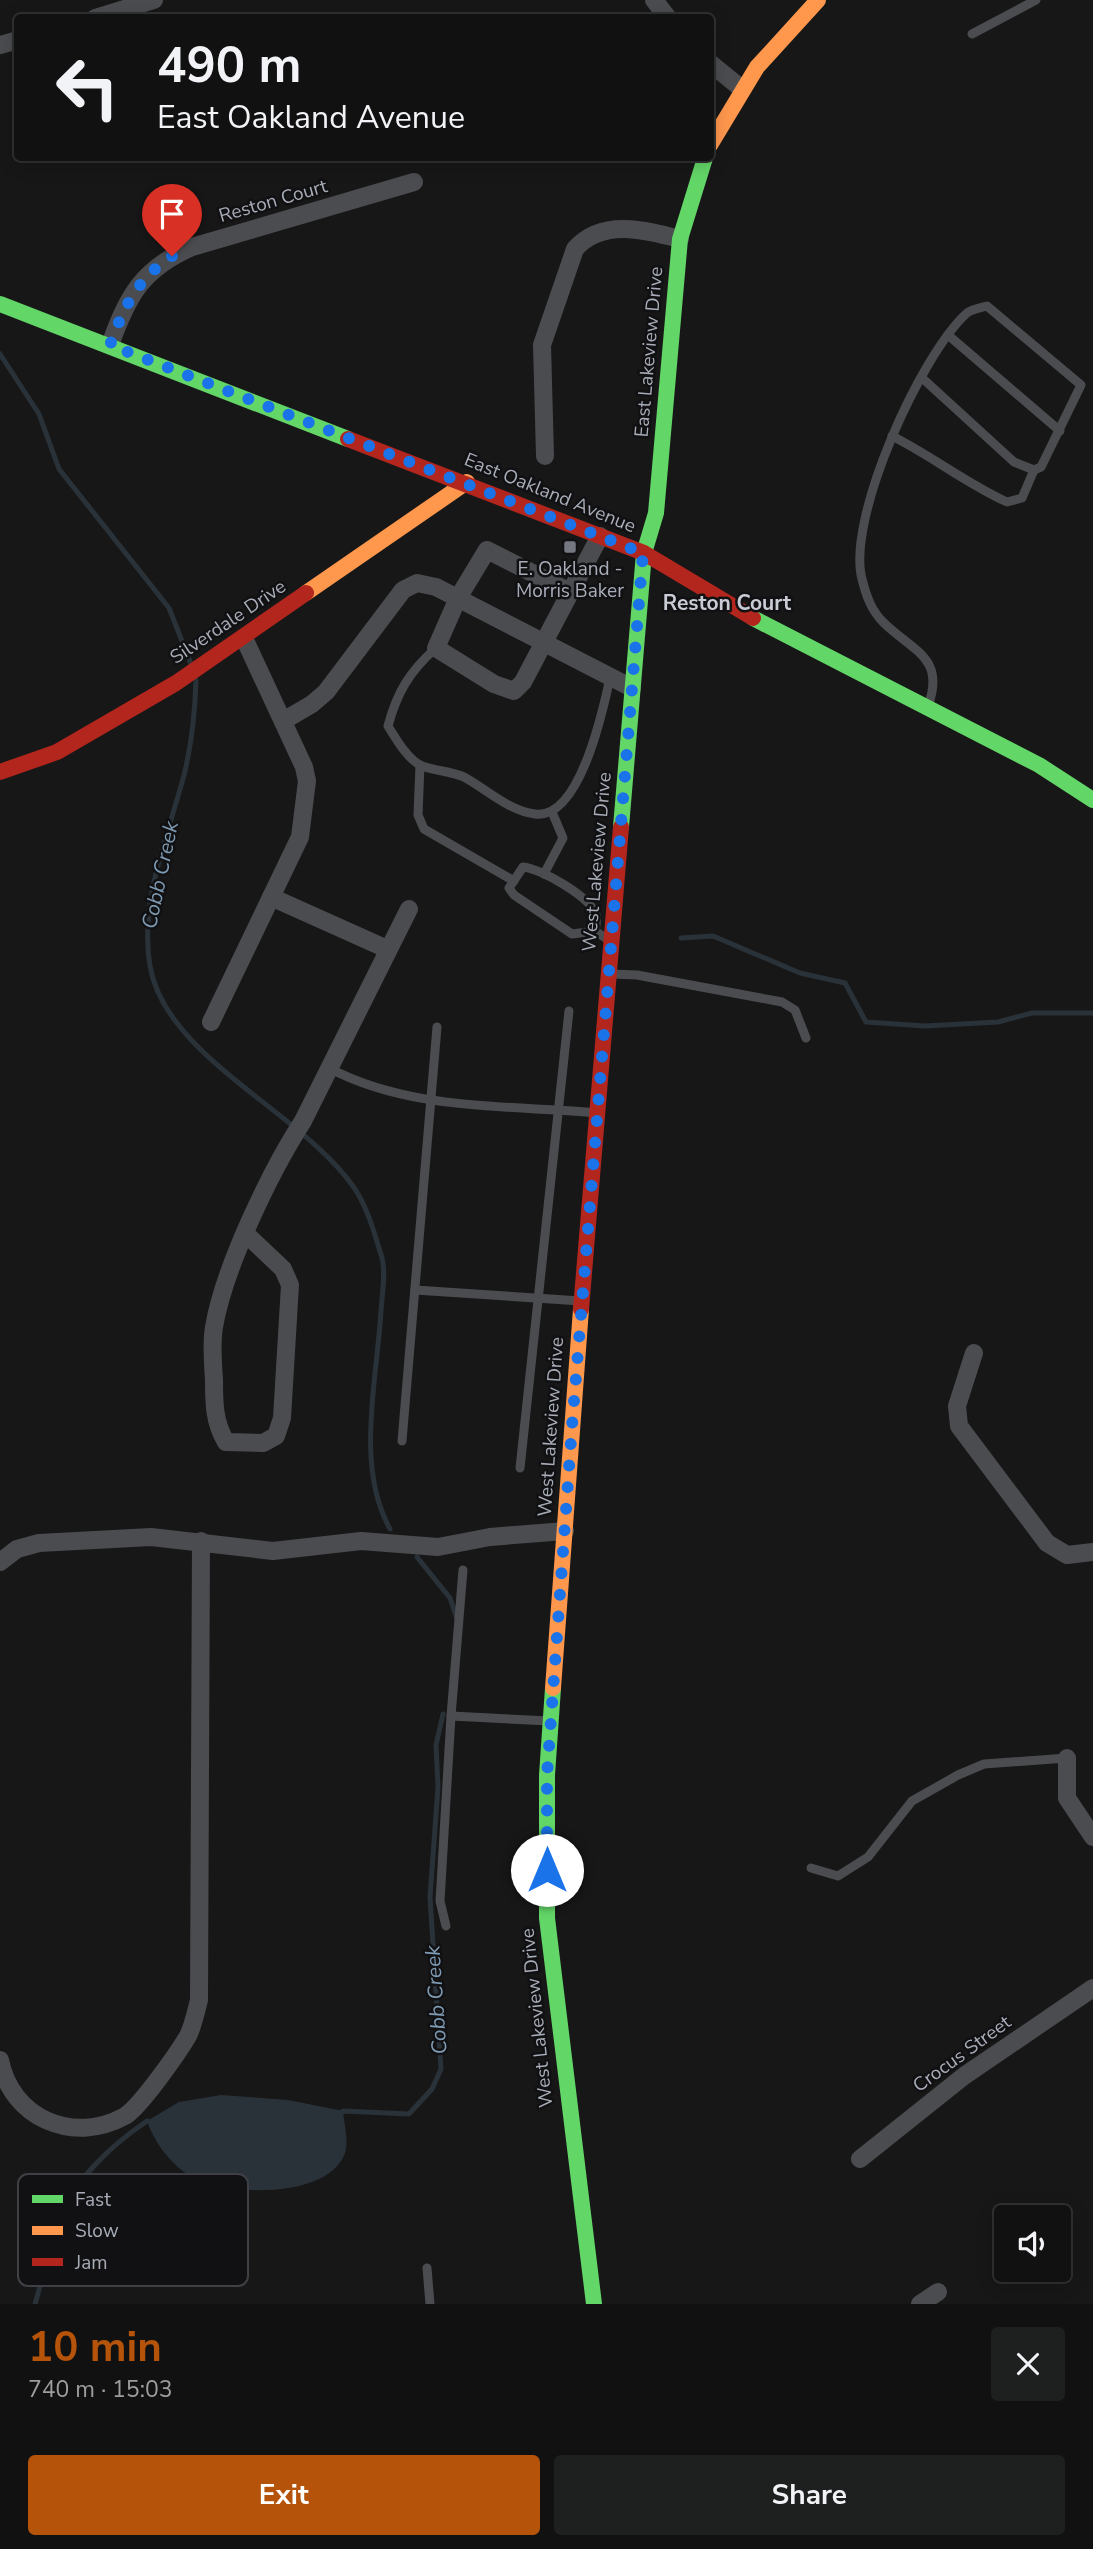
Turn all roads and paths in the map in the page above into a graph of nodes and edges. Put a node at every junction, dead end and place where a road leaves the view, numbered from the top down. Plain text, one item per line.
1 (155, 0) edge
2 (654, 0) edge
3 (818, 0) edge
4 (1036, 0) edge
5 (108, 14) edge
6 (665, 14) edge
7 (972, 34) dead end
8 (714, 66) edge
9 (742, 89) junction
10 (714, 138) edge
11 (704, 161) edge
12 (414, 182) dead end
13 (680, 239) junction
14 (0, 304) edge
15 (948, 335) junction
16 (110, 345) junction
17 (922, 377) junction
18 (1060, 431) junction
19 (892, 436) junction
20 (545, 456) dead end
21 (1034, 470) junction
22 (467, 482) junction
23 (600, 536) junction
24 (643, 553) junction
25 (570, 593) junction
26 (458, 598) junction
27 (244, 638) junction
28 (544, 643) junction
29 (436, 648) junction
30 (610, 678) junction
31 (632, 688) junction
32 (927, 707) junction
33 (283, 722) junction
34 (420, 765) junction
35 (0, 772) edge
36 (1093, 800) edge
37 (552, 812) junction
38 (544, 874) junction
39 (514, 881) junction
40 (271, 897) junction
41 (409, 909) dead end
42 (595, 931) junction
43 (612, 942) junction
44 (387, 949) junction
45 (609, 974) junction
46 (569, 1011) dead end
47 (211, 1022) dead end
48 (437, 1027) dead end
49 (806, 1038) dead end
50 (329, 1068) junction
51 (430, 1101) junction
52 (558, 1110) junction
53 (597, 1113) junction
54 (246, 1234) junction
55 (415, 1290) junction
56 (538, 1297) junction
57 (582, 1301) junction
58 (974, 1353) dead end
59 (402, 1441) dead end
60 (520, 1468) dead end
61 (565, 1531) junction
62 (201, 1541) junction
63 (1093, 1552) edge
64 (0, 1562) edge
65 (463, 1570) dead end
66 (451, 1716) junction
67 (551, 1721) junction
68 (1067, 1758) joint
69 (1093, 1837) edge
70 (811, 1868) dead end
71 (446, 1926) dead end
72 (1093, 1988) edge
73 (0, 2060) edge
74 (860, 2159) dead end
75 (427, 2268) dead end
76 (938, 2292) dead end
77 (430, 2304) edge
78 (594, 2304) edge
79 (920, 2304) edge

1 - 5 street
2 - 6 street
3 - 9 street
4 - 7 lane
8 - 9 street
9 - 10 street
11 - 13 street, East Lakeview Drive
12 - 16 street, Reston Court
13 - 20 street
13 - 24 street, East Lakeview Drive
14 - 16 street, East Oakland Avenue
15 - 17 lane
15 - 18 lane
15 - 18 lane
16 - 22 street, East Oakland Avenue
17 - 19 lane
17 - 21 lane
18 - 21 lane
19 - 21 lane
19 - 32 lane
22 - 23 street, East Oakland Avenue
22 - 27 street, Silverdale Drive
23 - 24 street, East Oakland Avenue
23 - 25 street
24 - 31 street, West Lakeview Drive
24 - 32 street, East Oakland Avenue
25 - 26 street
25 - 28 street
26 - 28 street
26 - 29 street
26 - 33 street
27 - 33 street
27 - 35 street, Silverdale Drive
28 - 29 street
28 - 30 street
29 - 34 lane
30 - 31 street
30 - 37 lane
31 - 43 street, West Lakeview Drive
32 - 36 street, East Oakland Avenue
33 - 40 street
34 - 37 lane
34 - 39 lane
37 - 38 lane
38 - 39 lane
38 - 42 lane
39 - 42 lane
40 - 44 street
40 - 47 street
41 - 44 street
42 - 43 lane
43 - 45 street, West Lakeview Drive
44 - 50 street
45 - 49 lane
45 - 53 street, West Lakeview Drive
46 - 52 lane
48 - 51 lane
50 - 51 lane
50 - 54 street
51 - 52 lane
51 - 55 lane
52 - 53 lane
52 - 56 lane
53 - 57 street, West Lakeview Drive
54 - 54 street
55 - 56 lane
55 - 59 lane
56 - 57 lane
56 - 60 lane
57 - 61 street, West Lakeview Drive
58 - 63 street
61 - 62 street
61 - 67 street, West Lakeview Drive
62 - 64 street
62 - 73 street
65 - 66 lane
66 - 67 lane
66 - 71 lane
67 - 78 street, West Lakeview Drive
68 - 69 street
68 - 70 lane
72 - 74 street, Crocus Street
75 - 77 lane
76 - 79 street

